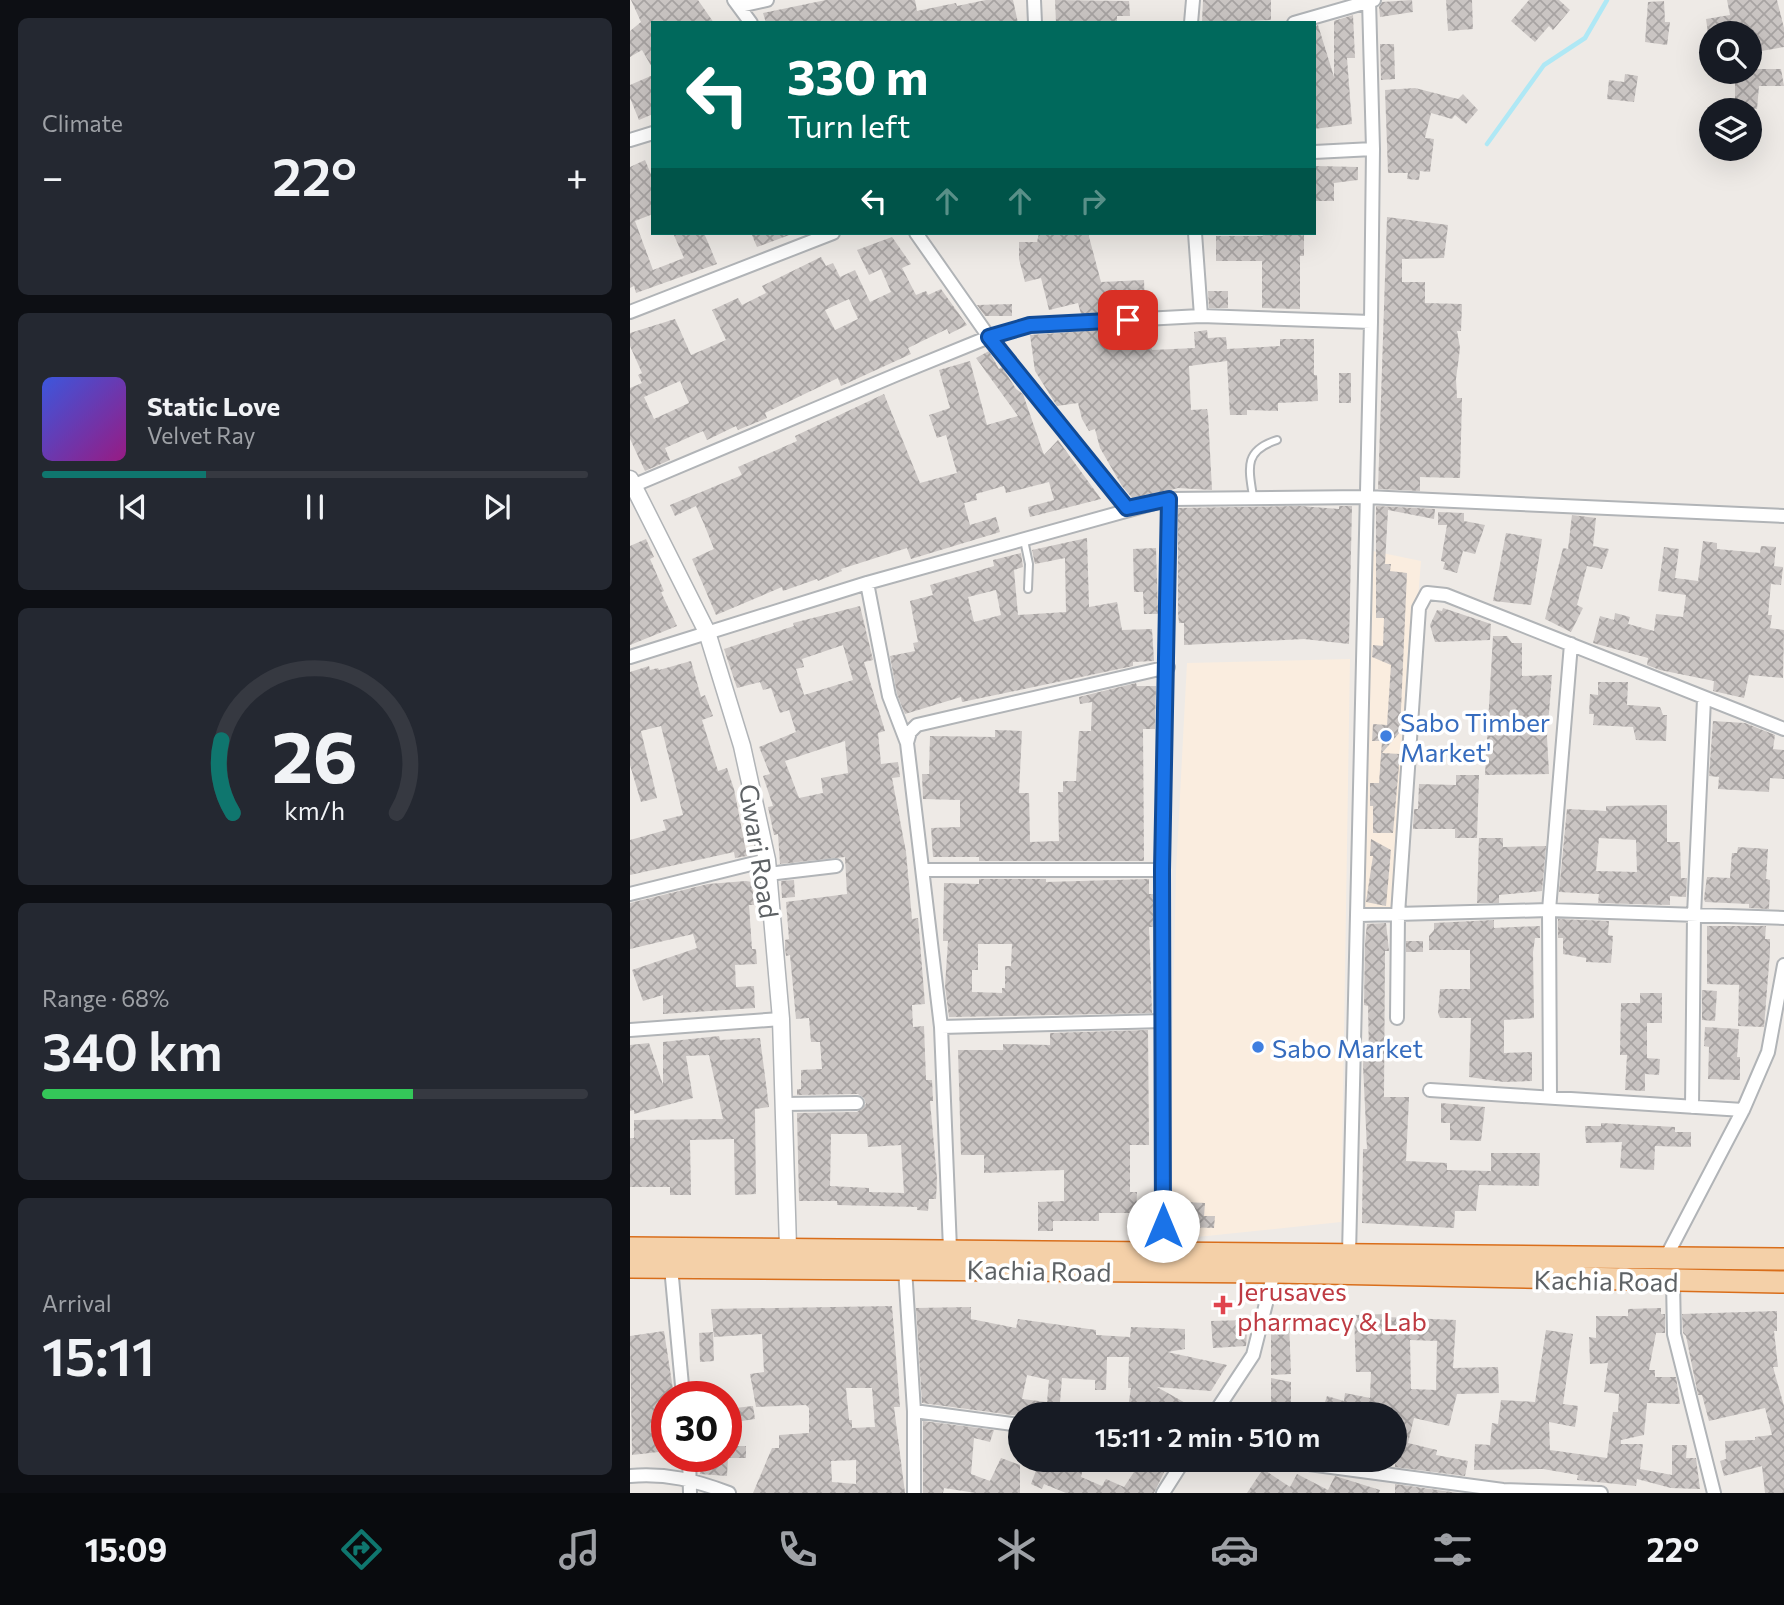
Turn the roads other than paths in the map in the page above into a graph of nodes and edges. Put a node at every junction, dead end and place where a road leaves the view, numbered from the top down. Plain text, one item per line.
1 (768, 0) edge
2 (1034, 0) edge
3 (1193, 0) edge
4 (1371, 1) edge
5 (737, 3) edge
6 (750, 21) edge
7 (1035, 21) edge
8 (1191, 21) edge
9 (1301, 21) edge
10 (651, 134) edge
11 (630, 141) edge
12 (1373, 149) junction
13 (1316, 152) edge
14 (828, 235) edge
15 (917, 235) edge
16 (1195, 235) edge
17 (630, 312) edge
18 (1201, 316) junction
19 (1371, 322) junction
20 (989, 337) junction
21 (1277, 440) dead end
22 (631, 484) edge
23 (1252, 496) junction
24 (1366, 497) junction
25 (1169, 499) junction
26 (1127, 508) junction
27 (1784, 516) edge
28 (1023, 538) junction
29 (867, 583) junction
30 (1028, 589) dead end
31 (707, 632) junction
32 (1571, 644) junction
33 (630, 657) edge
34 (1168, 667) junction
35 (1704, 699) junction
36 (1784, 729) edge
37 (907, 743) junction
38 (836, 866) dead end
39 (767, 867) junction
40 (924, 870) junction
41 (1162, 870) junction
42 (630, 894) edge
43 (1549, 910) junction
44 (1398, 914) junction
45 (1359, 915) junction
46 (1694, 915) junction
47 (1784, 918) edge
48 (1784, 965) edge
49 (1397, 1018) dead end
50 (781, 1019) junction
51 (1163, 1021) junction
52 (941, 1027) junction
53 (630, 1030) edge
54 (1430, 1090) dead end
55 (1550, 1097) junction
56 (857, 1103) dead end
57 (784, 1104) junction
58 (1692, 1107) junction
59 (1742, 1110) junction
60 (788, 1247) junction
61 (630, 1248) edge
62 (950, 1249) junction
63 (1163, 1252) junction
64 (1349, 1254) junction
65 (1665, 1259) junction
66 (1784, 1259) edge
67 (630, 1267) edge
68 (671, 1267) junction
69 (905, 1268) junction
70 (1721, 1271) junction
71 (1274, 1272) junction
72 (1674, 1281) junction
73 (1784, 1282) edge
74 (682, 1381) edge
75 (1222, 1402) edge
76 (914, 1412) junction
77 (1008, 1424) edge
78 (690, 1472) edge
79 (1176, 1472) edge
80 (1363, 1472) edge
81 (630, 1476) edge
82 (691, 1478) junction
83 (1502, 1492) edge
84 (690, 1493) edge
85 (729, 1493) edge
86 (914, 1493) edge
87 (1163, 1493) edge
88 (1601, 1493) edge
89 (1714, 1493) edge

1 - 5 street
2 - 7 street
3 - 8 street
4 - 9 street
4 - 12 street
5 - 6 street
10 - 11 street
12 - 13 street
12 - 19 street
14 - 17 street
15 - 20 street
16 - 18 street
18 - 19 street
18 - 20 street
19 - 24 street
20 - 22 street
20 - 26 street
21 - 23 lane
22 - 31 street, Gwari Road
23 - 24 street
23 - 25 street
24 - 27 street
24 - 45 street
25 - 26 street
25 - 34 street
26 - 28 street
28 - 29 street
28 - 30 lane
29 - 31 street
29 - 37 street
31 - 33 street
31 - 39 street, Gwari Road
32 - 35 street
32 - 43 street
32 - 44 street
34 - 37 street
34 - 41 street
35 - 36 street
35 - 46 street
37 - 40 street
38 - 39 street
39 - 42 street
39 - 50 street, Gwari Road
40 - 41 street
40 - 52 street
41 - 51 street
43 - 44 street
43 - 46 street
43 - 55 street
44 - 45 street
44 - 49 street
45 - 64 street
46 - 47 street
46 - 58 street
48 - 59 street
50 - 53 street
50 - 57 street, Gwari Road
51 - 52 street
51 - 63 street
52 - 62 street
54 - 55 street
55 - 58 street
56 - 57 street
57 - 60 street, Gwari Road
58 - 59 street
59 - 65 street
60 - 61 highway, Kachia Road
60 - 62 highway, Kachia Road
62 - 63 highway, Kachia Road
63 - 64 highway, Kachia Road
64 - 65 highway, Kachia Road
65 - 70 highway, Kachia Road
66 - 70 highway, Kachia Road
67 - 68 highway, Kachia Road
68 - 69 highway, Kachia Road
68 - 74 street
69 - 71 highway, Kachia Road
69 - 76 street
70 - 72 highway, Kachia Road
70 - 73 highway, Kachia Road
71 - 72 highway, Kachia Road
71 - 75 street
72 - 89 street
76 - 77 street
76 - 86 street
78 - 82 street
79 - 87 street
80 - 83 street
81 - 82 street
82 - 84 street
82 - 85 street
83 - 88 street

